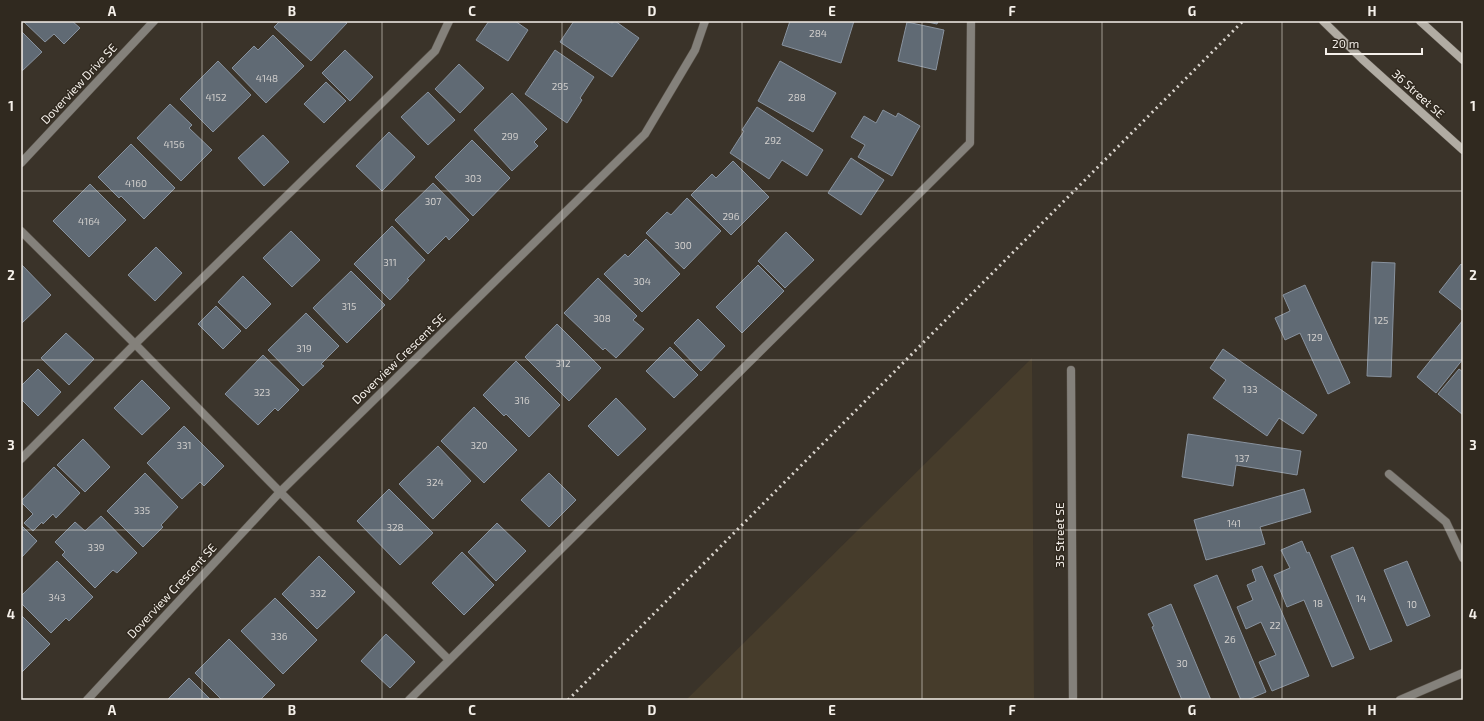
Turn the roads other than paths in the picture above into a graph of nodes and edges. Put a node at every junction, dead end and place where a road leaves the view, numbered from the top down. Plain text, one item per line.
1 (154, 21) edge
2 (449, 21) edge
3 (706, 21) edge
4 (971, 21) edge
5 (1323, 21) edge
6 (1420, 21) edge
7 (1463, 60) edge
8 (1463, 150) edge
9 (21, 163) edge
10 (21, 231) edge
11 (136, 344) junction
12 (1071, 370) dead end
13 (21, 459) edge
14 (1389, 474) dead end
15 (280, 492) junction
16 (1463, 558) edge
17 (449, 660) junction
18 (1463, 673) edge
19 (87, 700) edge
20 (409, 700) edge
21 (1073, 700) edge
22 (1400, 700) edge

1 - 9 street, Doverview Drive SE
2 - 11 street
3 - 15 street, Doverview Crescent SE
4 - 17 street
5 - 8 main road, 36 Street SE
6 - 7 main road
10 - 11 street
11 - 13 street
11 - 15 street
12 - 21 street, 35 Street SE
14 - 16 street
15 - 17 street
15 - 19 street, Doverview Crescent SE
17 - 20 street
18 - 22 street

